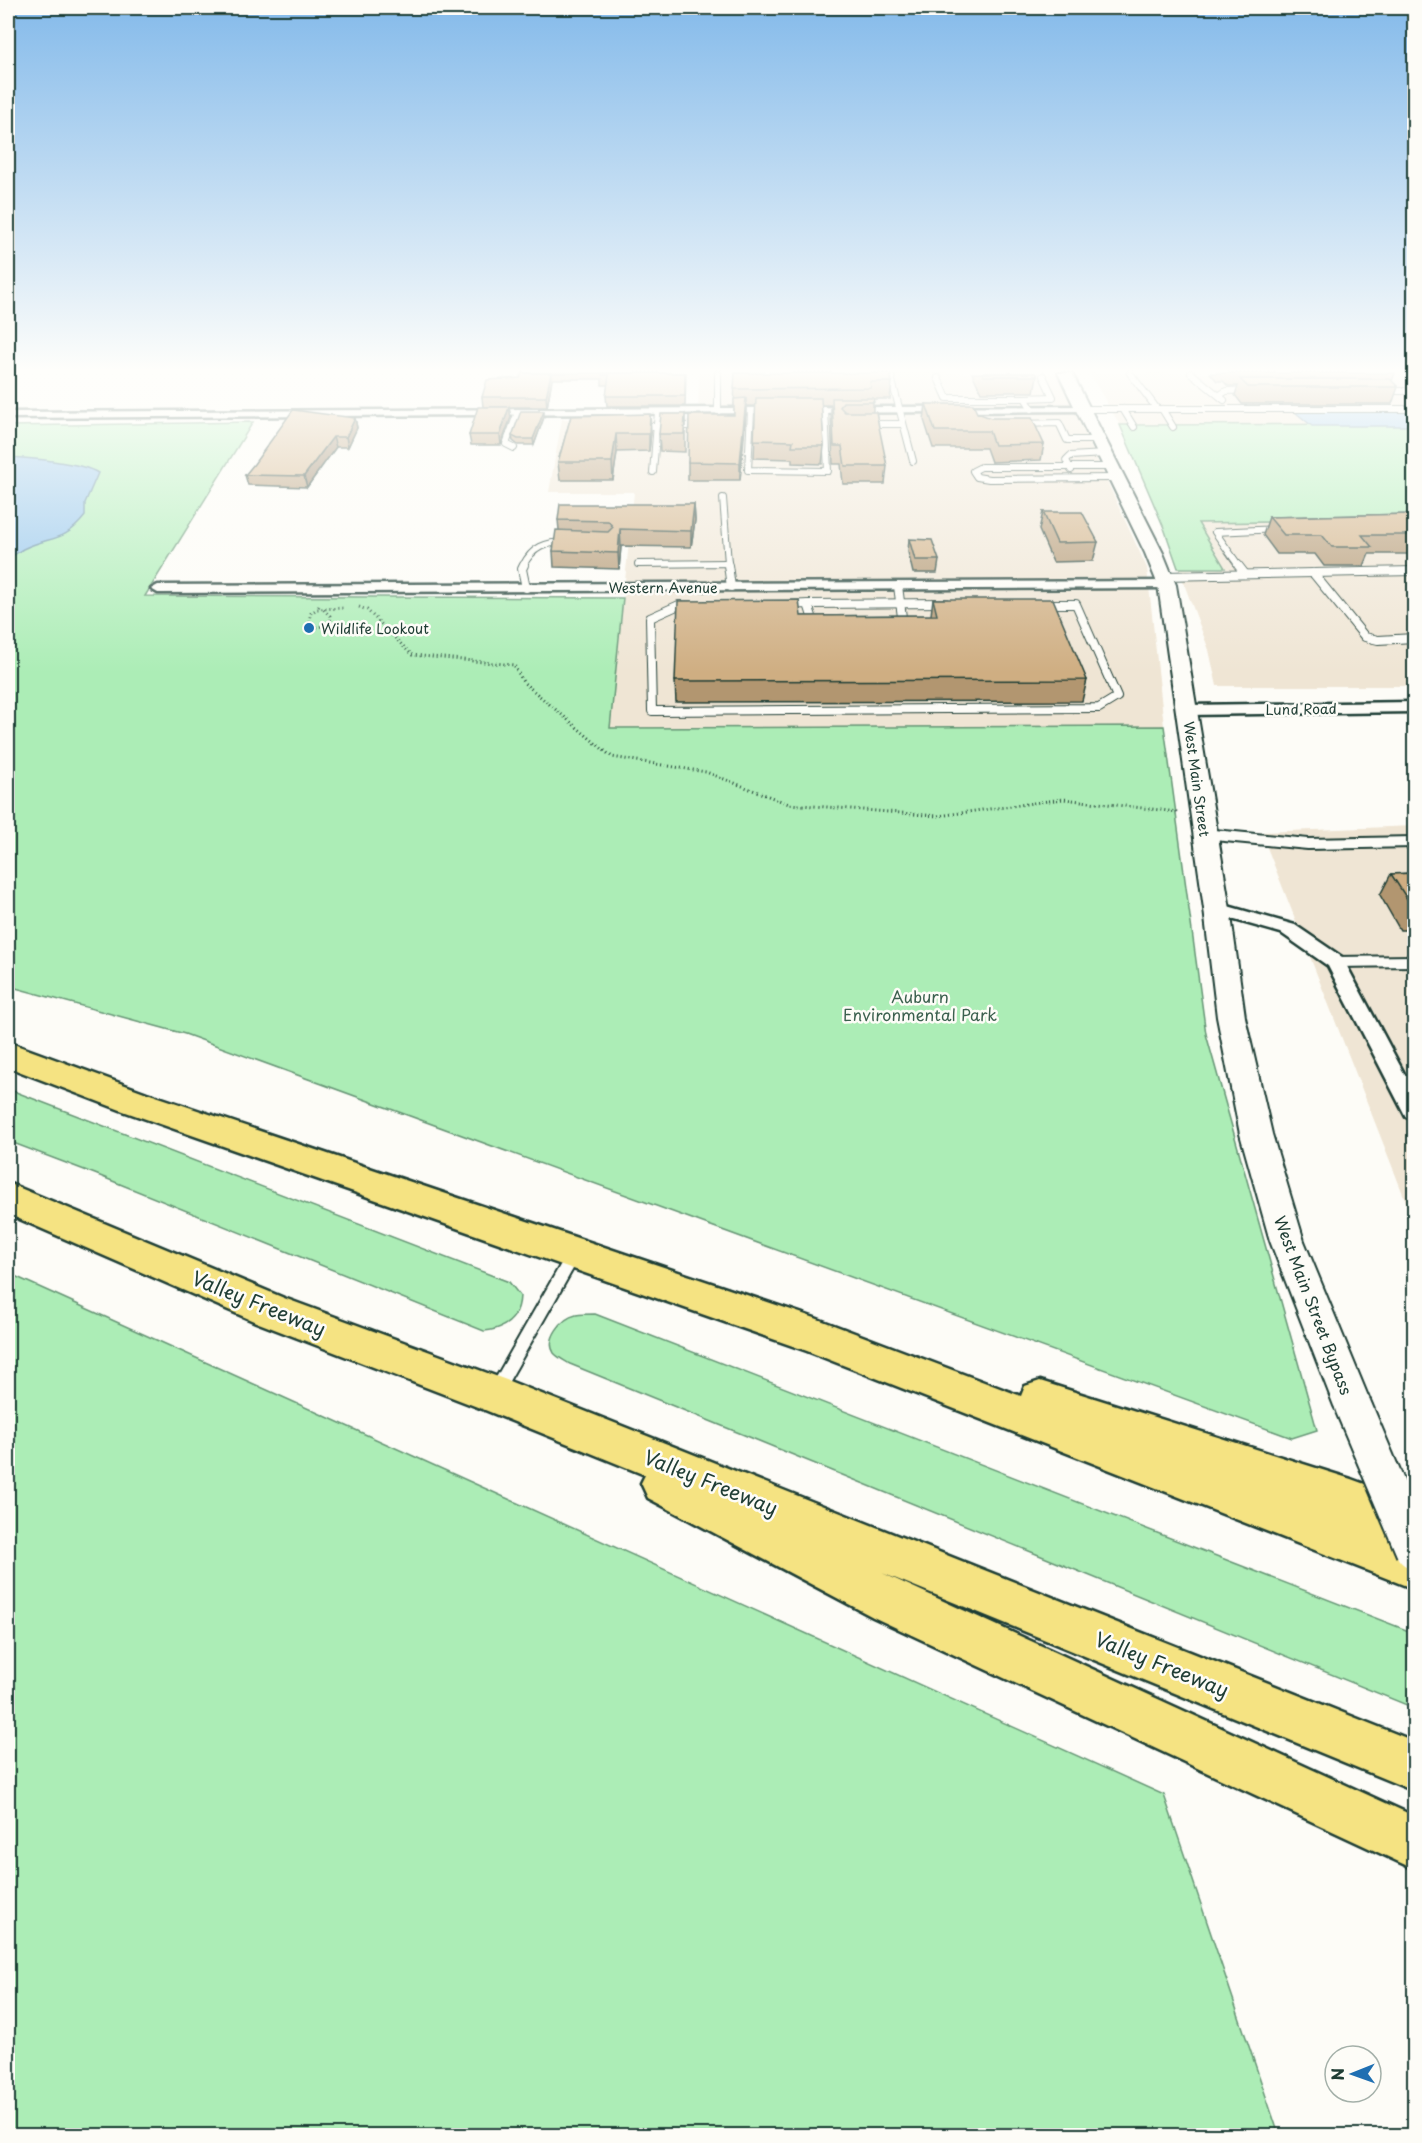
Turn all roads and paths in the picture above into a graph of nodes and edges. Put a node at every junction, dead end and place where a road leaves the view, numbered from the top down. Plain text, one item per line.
1 (974, 473) edge
2 (1072, 473) edge
3 (1085, 473) edge
4 (1114, 473) edge
5 (1075, 479) junction
6 (723, 498) dead end
7 (1288, 529) edge
8 (577, 542) edge
9 (728, 563) junction
10 (638, 564) dead end
11 (1414, 571) edge
12 (1313, 573) junction
13 (1245, 574) junction
14 (1165, 581) junction
15 (898, 586) junction
16 (731, 587) junction
17 (526, 588) junction
18 (158, 589) dead end
19 (900, 602) junction
20 (958, 603) edge
21 (1029, 603) edge
22 (808, 604) junction
23 (703, 605) edge
24 (773, 605) edge
25 (317, 609) dead end
26 (323, 609) dead end
27 (367, 610) dead end
28 (308, 625) dead end
29 (825, 626) edge
30 (892, 626) edge
31 (316, 627) dead end
32 (1414, 639) edge
33 (1414, 707) edge
34 (1187, 710) junction
35 (1178, 812) dead end
36 (1204, 834) junction
37 (1414, 842) edge
38 (1217, 909) junction
39 (1414, 961) edge
40 (1335, 962) junction
41 (8, 1054) edge
42 (1406, 1081) edge
43 (1414, 1111) edge
44 (8, 1198) edge
45 (574, 1254) junction
46 (876, 1359) junction
47 (494, 1394) junction
48 (1414, 1524) edge
49 (1414, 1550) edge
50 (1414, 1567) edge
51 (1414, 1767) edge
52 (1414, 1843) edge

1 - 5 lane
2 - 5 lane
3 - 5 lane
4 - 14 main road, West Main Street
6 - 9 lane
7 - 13 lane
8 - 17 lane
9 - 10 lane
9 - 16 lane
11 - 12 lane
12 - 13 lane
12 - 32 lane
13 - 14 lane
14 - 15 street, Western Avenue
14 - 34 main road, West Main Street
15 - 16 street, Western Avenue
15 - 19 lane
16 - 17 street, Western Avenue
17 - 18 street, Western Avenue
19 - 20 lane
19 - 22 lane
19 - 30 lane
21 - 23 lane
22 - 24 lane
22 - 29 lane
25 - 28 path
26 - 31 path
27 - 35 path
33 - 34 street, Lund Road
34 - 36 main road, West Main Street
36 - 37 lane
36 - 38 main road, West Main Street
38 - 40 street
38 - 49 main road, West Main Street Bypass, bridge
39 - 40 lane
40 - 42 street
41 - 45 highway
42 - 43 street
44 - 47 highway, Valley Freeway
45 - 46 highway
45 - 47 lane
46 - 48 highway
46 - 50 highway
47 - 51 highway, Valley Freeway
47 - 52 highway

